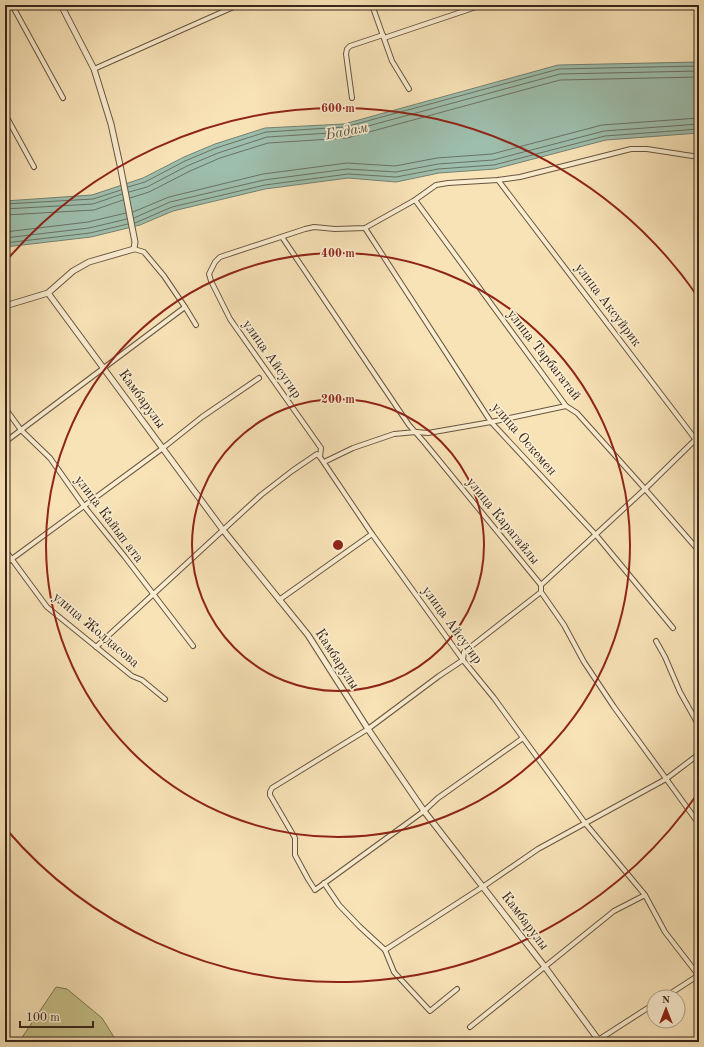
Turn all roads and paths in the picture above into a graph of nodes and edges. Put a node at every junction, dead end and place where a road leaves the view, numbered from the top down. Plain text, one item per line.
1 (12, 5) edge
2 (61, 5) edge
3 (238, 5) edge
4 (372, 5) edge
5 (482, 5) edge
6 (383, 36) junction
7 (94, 69) junction
8 (409, 89) dead end
9 (63, 98) dead end
10 (352, 98) dead end
11 (5, 114) edge
12 (699, 157) edge
13 (34, 167) dead end
14 (498, 180) junction
15 (415, 200) junction
16 (365, 228) junction
17 (282, 237) junction
18 (134, 249) junction
19 (48, 292) junction
20 (5, 306) edge
21 (185, 307) junction
22 (196, 325) dead end
23 (104, 368) junction
24 (259, 378) dead end
25 (566, 406) junction
26 (5, 408) edge
27 (491, 422) junction
28 (21, 430) junction
29 (416, 432) junction
30 (696, 439) junction
31 (5, 442) edge
32 (699, 444) edge
33 (163, 448) junction
34 (320, 457) junction
35 (324, 462) junction
36 (646, 489) junction
37 (84, 506) junction
38 (222, 530) junction
39 (372, 534) junction
40 (596, 535) junction
41 (5, 550) edge
42 (699, 551) edge
43 (12, 559) junction
44 (5, 564) edge
45 (541, 585) junction
46 (541, 592) junction
47 (153, 595) junction
48 (279, 600) junction
49 (673, 628) dead end
50 (656, 641) dead end
51 (193, 646) dead end
52 (96, 647) junction
53 (463, 660) junction
54 (165, 699) dead end
55 (699, 726) edge
56 (368, 729) junction
57 (523, 738) junction
58 (699, 754) edge
59 (666, 779) junction
60 (424, 811) junction
61 (585, 823) junction
62 (699, 824) edge
63 (324, 883) junction
64 (484, 886) junction
65 (645, 894) junction
66 (385, 950) junction
67 (545, 967) junction
68 (699, 976) edge
69 (457, 989) dead end
70 (678, 989) edge
71 (646, 1009) edge
72 (470, 1027) dead end
73 (598, 1042) edge

1 - 9 street
2 - 7 street
3 - 7 street
4 - 6 street
5 - 6 street
6 - 8 street
6 - 10 street
7 - 18 street
11 - 13 street
12 - 14 street
14 - 15 street
14 - 30 street, улица Аксуйрик
15 - 16 street
15 - 25 street, улица Тарбагатай
16 - 17 street
16 - 27 street, улица Оскемен
17 - 29 street, улица Карагайлы
17 - 34 street, улица Айсугир
18 - 19 street
18 - 21 street
19 - 20 street
19 - 23 street, Камбарулы
21 - 22 street
21 - 23 street
23 - 28 street
23 - 33 street, Камбарулы
24 - 33 street
25 - 27 street
25 - 36 street, улица Тарбагатай
26 - 28 street, улица Кайып ата
27 - 29 street
27 - 40 street, улица Оскемен
28 - 31 street
28 - 37 street, улица Кайып ата
29 - 35 street
29 - 45 street, улица Карагайлы
30 - 32 street, улица Аксуйрик
30 - 36 street
33 - 37 street
33 - 38 street, Камбарулы
34 - 35 street, улица Айсугир
34 - 38 street
35 - 39 street, улица Айсугир
36 - 40 street
36 - 42 street, улица Тарбагатай
37 - 43 street
37 - 47 street, улица Кайып ата
38 - 47 street
38 - 48 street, Камбарулы
39 - 48 street
39 - 53 street, улица Айсугир
40 - 45 street
40 - 49 street, улица Оскемен
41 - 43 street, улица Жолдасова
43 - 44 street
43 - 52 street, улица Жолдасова
45 - 46 street, улица Карагайлы
46 - 53 street
46 - 59 street
47 - 51 street, улица Кайып ата
47 - 52 street
48 - 56 street, Камбарулы
50 - 55 street
52 - 54 street, улица Жолдасова
53 - 56 street
53 - 57 street, улица Айсугир
56 - 60 street, Камбарулы
56 - 63 street
57 - 60 street
57 - 61 street, улица Айсугир
58 - 59 street
59 - 61 street
59 - 62 street
60 - 63 street
60 - 64 street, Камбарулы
61 - 64 street
61 - 65 street, улица Айсугир
63 - 66 street
64 - 66 street
64 - 67 street, Камбарулы
65 - 67 street
65 - 68 street, улица Айсугир
66 - 69 street
67 - 72 street
67 - 73 street, Камбарулы
68 - 70 street
71 - 73 street

